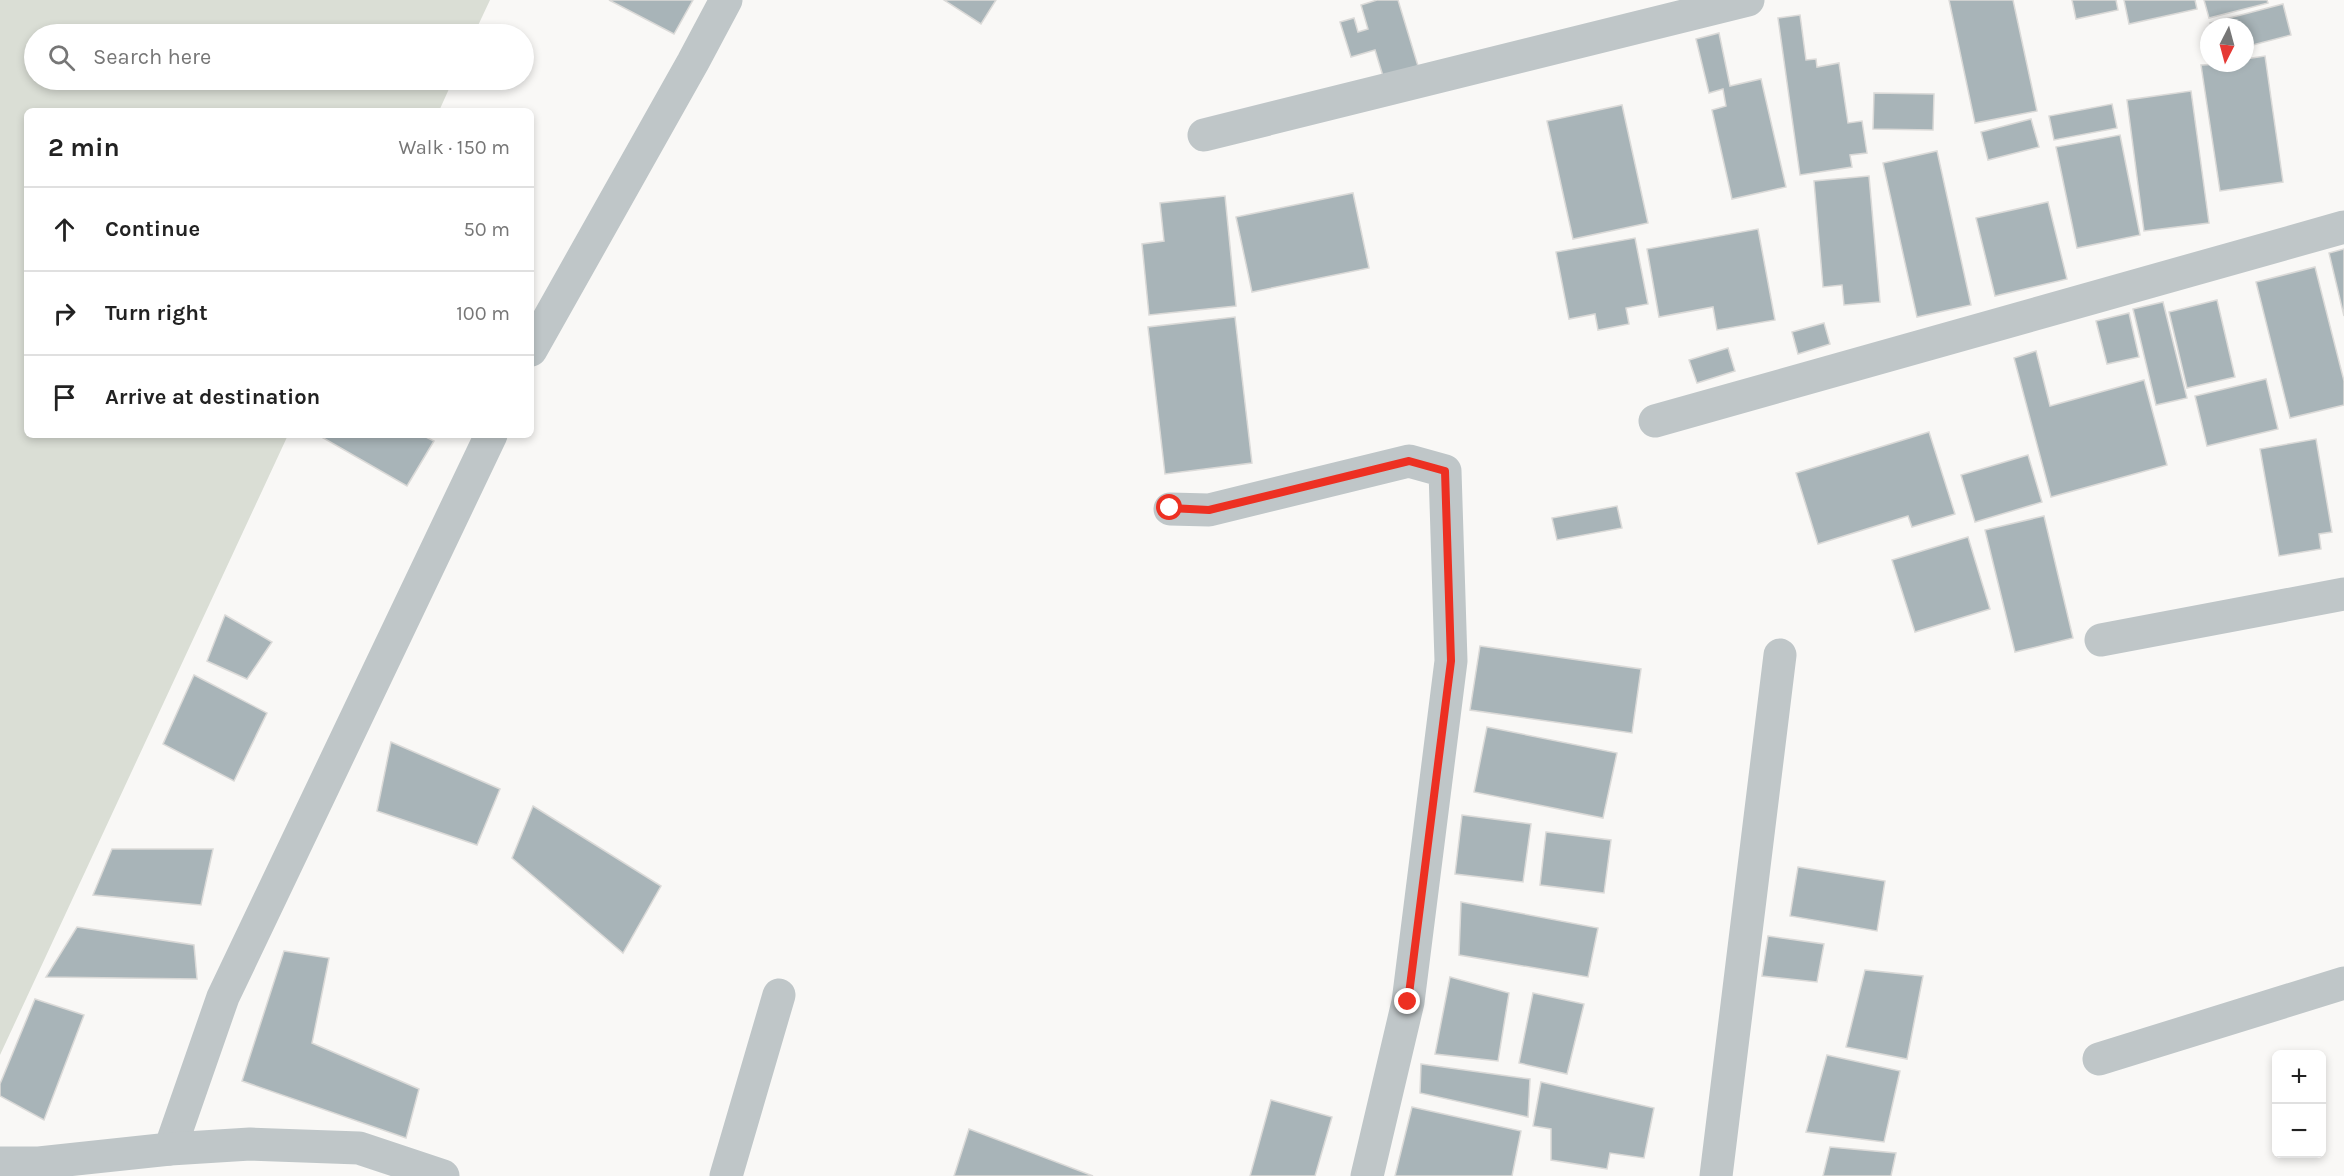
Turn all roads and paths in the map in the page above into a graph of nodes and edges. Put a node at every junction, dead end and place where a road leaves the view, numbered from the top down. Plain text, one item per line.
1 (726, 0) edge
2 (1748, 0) edge
3 (1204, 135) dead end
4 (2344, 227) edge
5 (534, 345) edge
6 (1655, 421) dead end
7 (489, 438) edge
8 (1170, 508) dead end
9 (2344, 594) edge
10 (2102, 640) dead end
11 (1780, 655) dead end
12 (2344, 983) edge
13 (779, 995) dead end
14 (2099, 1059) dead end
15 (170, 1149) junction
16 (0, 1162) edge
17 (443, 1176) edge
18 (726, 1176) edge
19 (1367, 1176) edge
20 (1716, 1176) edge

1 - 5 street
2 - 3 street
4 - 6 street
7 - 15 street
8 - 19 street
9 - 10 street
11 - 20 street
12 - 14 street
13 - 18 street
15 - 16 street
15 - 17 street

